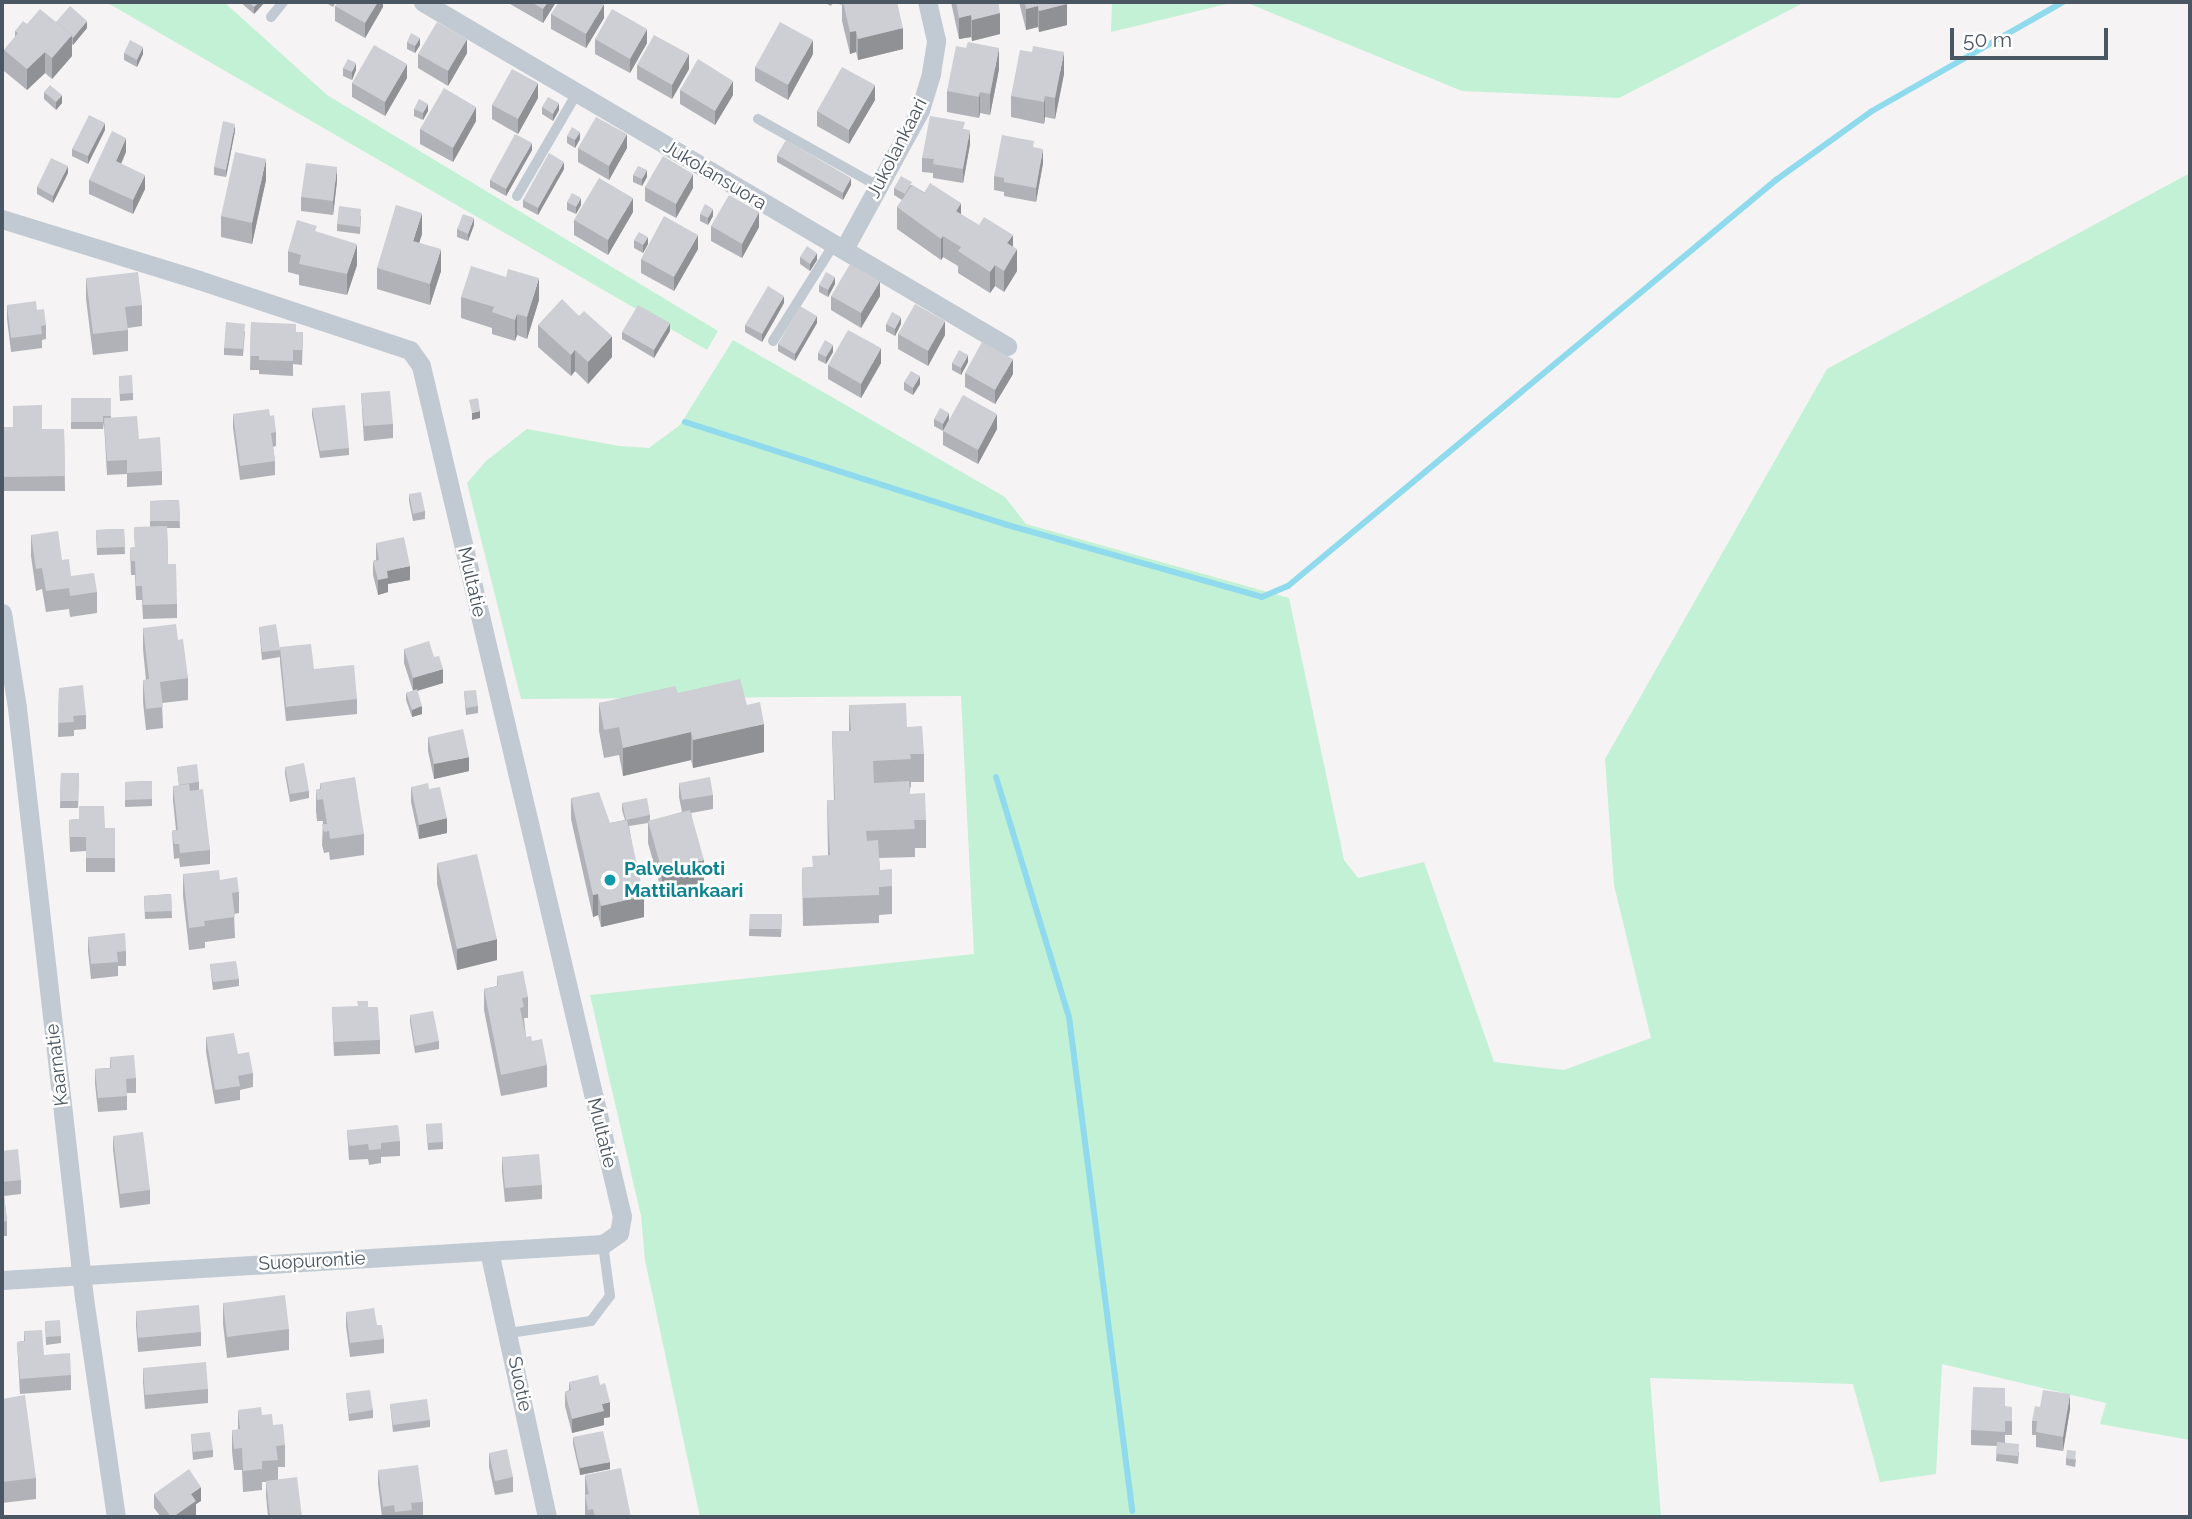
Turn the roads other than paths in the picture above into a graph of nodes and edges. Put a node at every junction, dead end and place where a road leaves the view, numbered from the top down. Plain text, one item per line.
1 (283, 2) edge
2 (423, 2) edge
3 (927, 2) edge
4 (271, 17) dead end
5 (578, 93) junction
6 (758, 119) dead end
7 (878, 186) junction
8 (517, 196) dead end
9 (2, 219) edge
10 (839, 247) junction
11 (774, 341) dead end
12 (1007, 346) dead end
13 (2, 613) edge
14 (611, 1239) junction
15 (489, 1251) junction
16 (82, 1274) junction
17 (2, 1280) edge
18 (509, 1333) junction
19 (116, 1517) edge
20 (547, 1517) edge

1 - 4 lane
2 - 5 street, Jukolansuora
3 - 7 street, Jukolankaari
5 - 8 lane
5 - 10 street, Jukolansuora
6 - 7 lane
7 - 10 street, Jukolankaari
9 - 14 street, Multatie
10 - 11 lane
10 - 12 street, Jukolansuora
13 - 16 street, Kaarnatie
14 - 15 street, Suopurontie
14 - 18 lane
15 - 16 street, Suopurontie
15 - 18 street, Suotie
16 - 17 street, Suopurontie
16 - 19 street, Kaarnatie
18 - 20 street, Suotie

